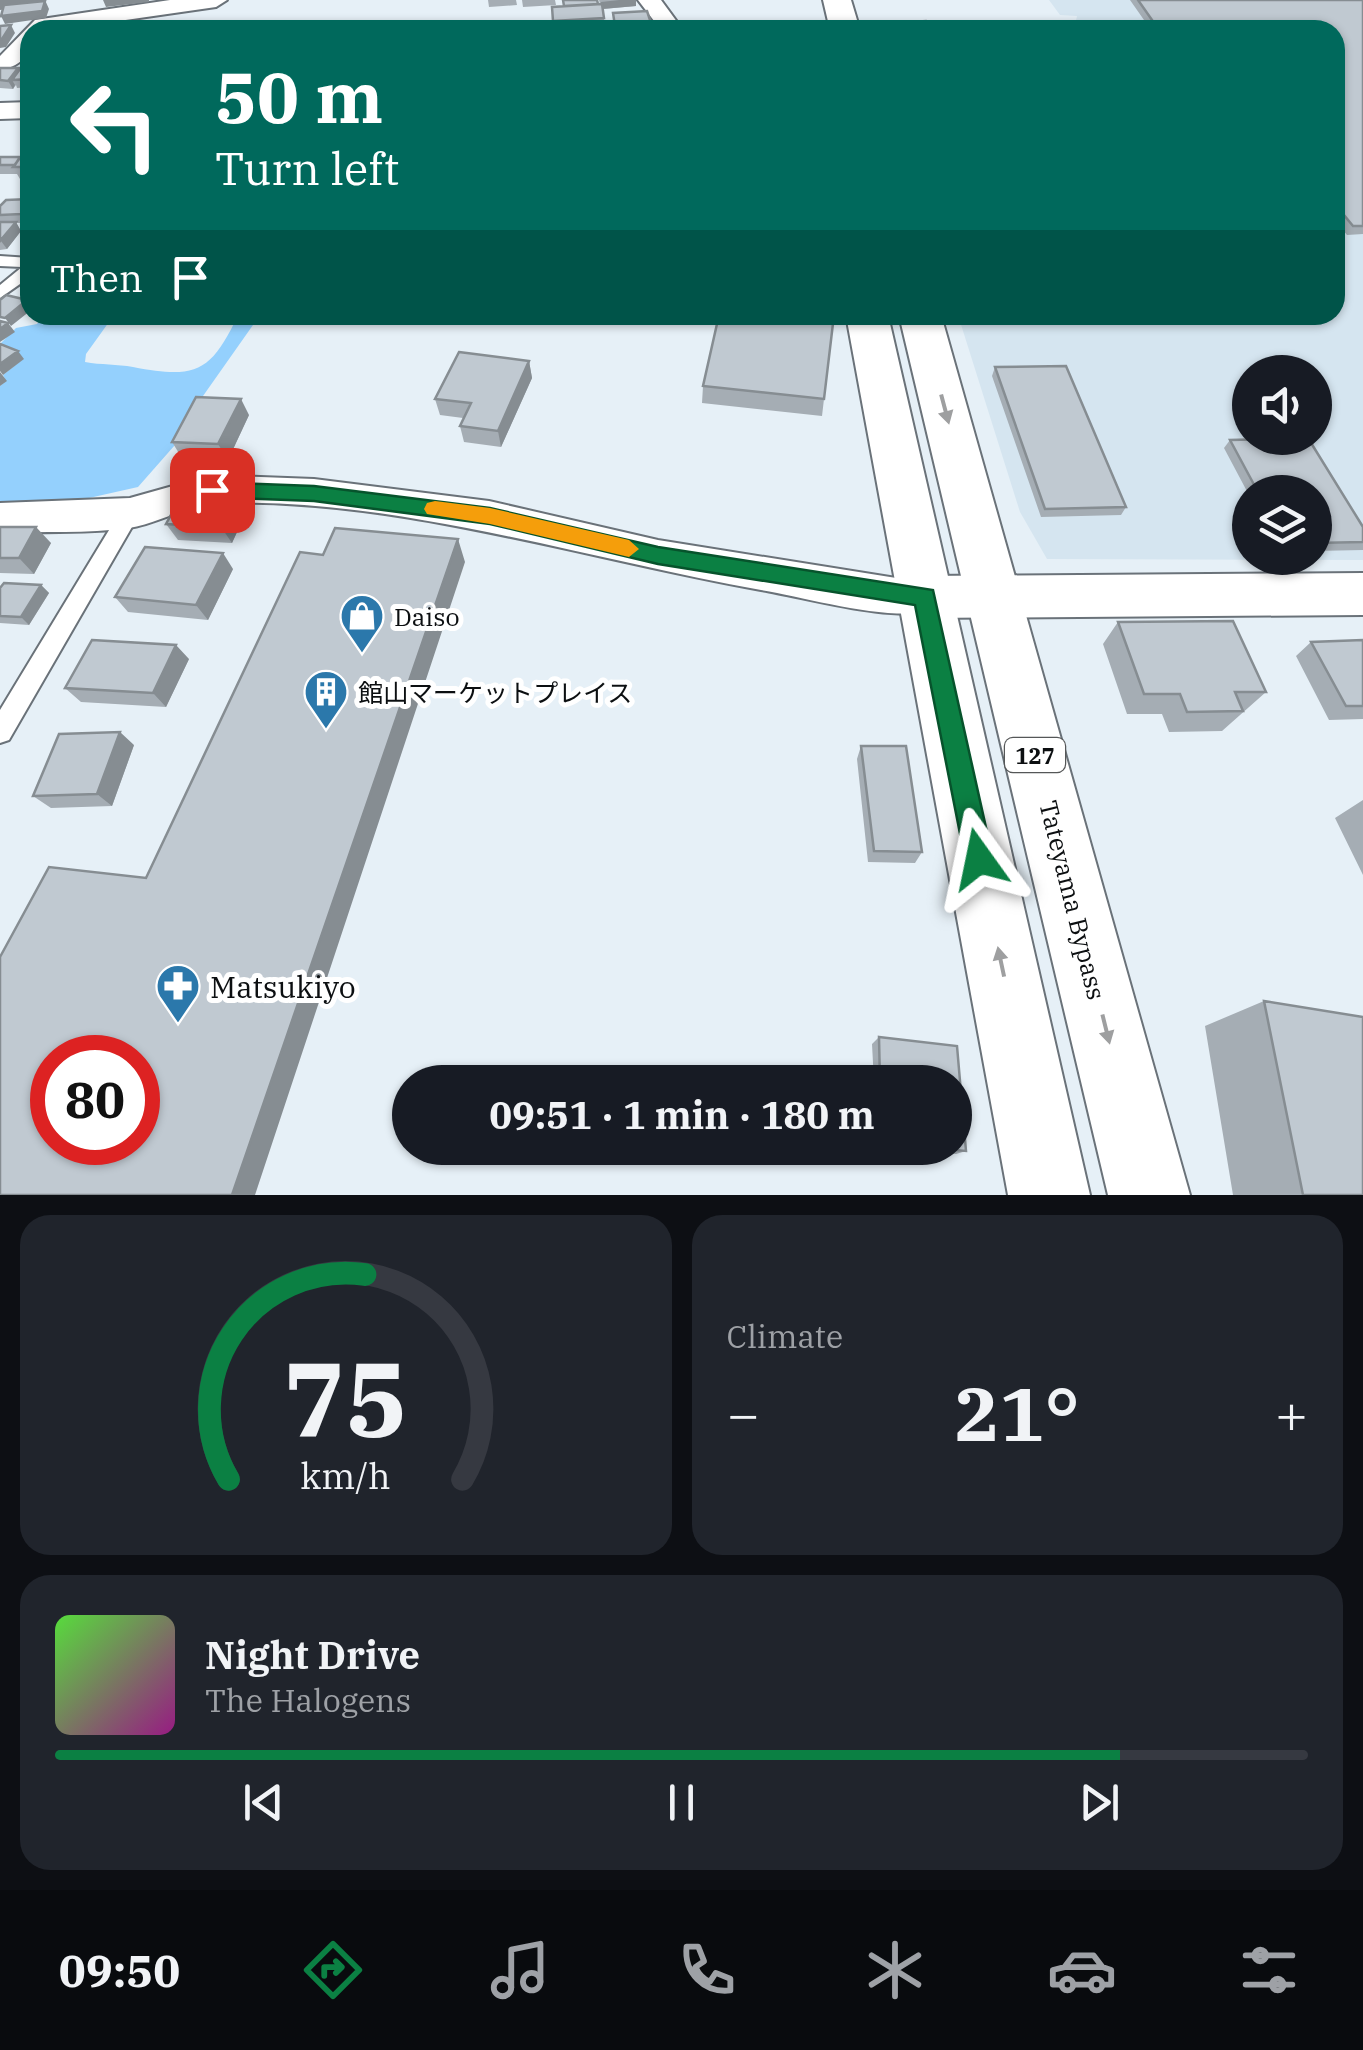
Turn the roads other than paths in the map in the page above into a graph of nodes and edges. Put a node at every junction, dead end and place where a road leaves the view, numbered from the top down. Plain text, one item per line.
1 (648, 0) edge
2 (213, 1) edge
3 (73, 11) edge
4 (667, 20) edge
5 (20, 48) edge
6 (0, 63) edge
7 (20, 275) edge
8 (0, 294) edge
9 (869, 325) edge
10 (923, 325) edge
11 (130, 513) junction
12 (0, 518) edge
13 (1363, 594) edge
14 (994, 595) junction
15 (924, 597) junction
16 (0, 732) edge
17 (1049, 1195) edge
18 (1149, 1195) edge

1 - 4 street
2 - 3 street
5 - 6 street
7 - 8 lane
9 - 15 highway
10 -> 14 highway, Tateyama Bypass / 127
11 - 12 street
11 - 15 street
11 - 16 lane
13 - 14 street
14 - 15 street
14 -> 18 highway, Tateyama Bypass / 127
17 -> 15 highway

